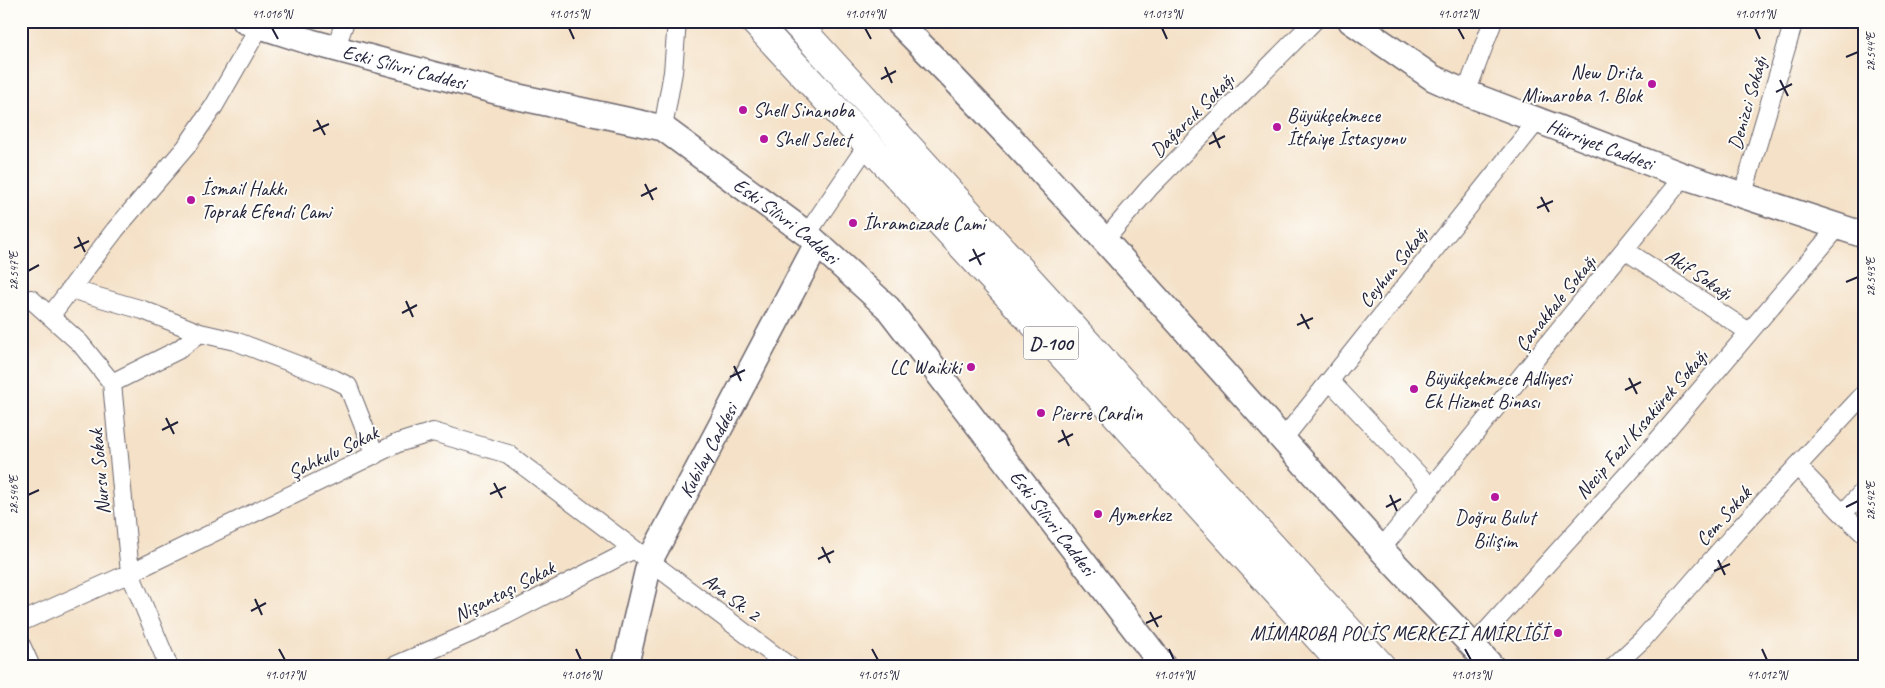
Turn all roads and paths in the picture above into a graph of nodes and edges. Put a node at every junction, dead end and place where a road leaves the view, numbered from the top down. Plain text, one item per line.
1 (346, 21) edge
2 (678, 21) edge
3 (754, 21) edge
4 (897, 21) edge
5 (1314, 21) edge
6 (1351, 21) edge
7 (1493, 21) edge
8 (1794, 21) edge
9 (253, 24) edge
10 (808, 28) edge
11 (336, 47) junction
12 (1466, 93) junction
13 (1537, 121) junction
14 (663, 128) junction
15 (868, 144) junction
16 (1684, 176) junction
17 (1742, 197) junction
18 (1838, 227) junction
19 (1864, 235) edge
20 (812, 239) junction
21 (1104, 241) junction
22 (1626, 250) junction
23 (70, 289) junction
24 (31, 299) dead end
25 (51, 315) junction
26 (1748, 332) junction
27 (200, 333) junction
28 (1330, 381) junction
29 (112, 383) junction
30 (1864, 394) edge
31 (1283, 438) junction
32 (375, 455) junction
33 (1798, 466) junction
34 (1431, 488) junction
35 (1864, 490) edge
36 (1844, 514) junction
37 (1864, 534) edge
38 (1381, 549) junction
39 (642, 554) junction
40 (130, 573) junction
41 (21, 622) edge
42 (21, 645) edge
43 (1473, 646) junction
44 (31, 667) edge
45 (169, 667) edge
46 (392, 667) edge
47 (625, 667) edge
48 (790, 667) edge
49 (1164, 667) edge
50 (1345, 667) edge
51 (1382, 667) edge
52 (1492, 667) edge
53 (1613, 667) edge

1 - 11 street
2 - 14 street
3 - 15 highway, D-100
4 - 21 main road
5 - 21 street, Dağarcık Sokağı
6 - 12 main road, Hürriyet Caddesi
7 - 12 street
8 - 17 street, Denizci Sokağı
9 - 11 main road, Eski Silivri Caddesi
9 - 23 street
10 - 51 highway, D-100
11 - 14 main road, Eski Silivri Caddesi
12 - 13 main road, Hürriyet Caddesi
13 - 16 main road, Hürriyet Caddesi
13 - 28 street, Ceyhun Sokağı
14 - 20 main road, Eski Silivri Caddesi
15 - 20 street
15 - 50 highway, D-100
16 - 17 main road, Hürriyet Caddesi
16 - 22 street, Çanakkale Sokağı
17 - 18 main road, Hürriyet Caddesi
18 - 19 main road, Hürriyet Caddesi
18 - 26 street, Necip Fazıl Kısakürek Sokağı
20 - 39 main road, Kubilay Caddesi
20 - 49 main road, Eski Silivri Caddesi
21 - 31 main road
22 - 26 street, Akif Sokağı
22 - 34 street, Çanakkale Sokağı
23 - 25 street
23 - 27 street
24 - 25 street
25 - 29 street
26 - 43 street, Necip Fazıl Kısakürek Sokağı
27 - 29 street
27 - 32 street
28 - 31 street, Ceyhun Sokağı
28 - 34 street
29 - 40 street, Nursu Sokak
30 - 33 street, Cem Sokak
31 - 38 main road
32 - 39 street, Şahkulu Sokak
32 - 40 street, Şahkulu Sokak
33 - 36 street
33 - 53 street, Cem Sokak
34 - 38 street, Çanakkale Sokağı
35 - 36 street
36 - 37 street
38 - 43 main road
39 - 46 street, Nişantaşı Sokak
39 - 47 main road, Kubilay Caddesi
39 - 48 street, Ara Sk. 2
40 - 41 street, Şahkulu Sokak
40 - 45 street, Nursu Sokak
42 - 44 street
43 - 52 main road

